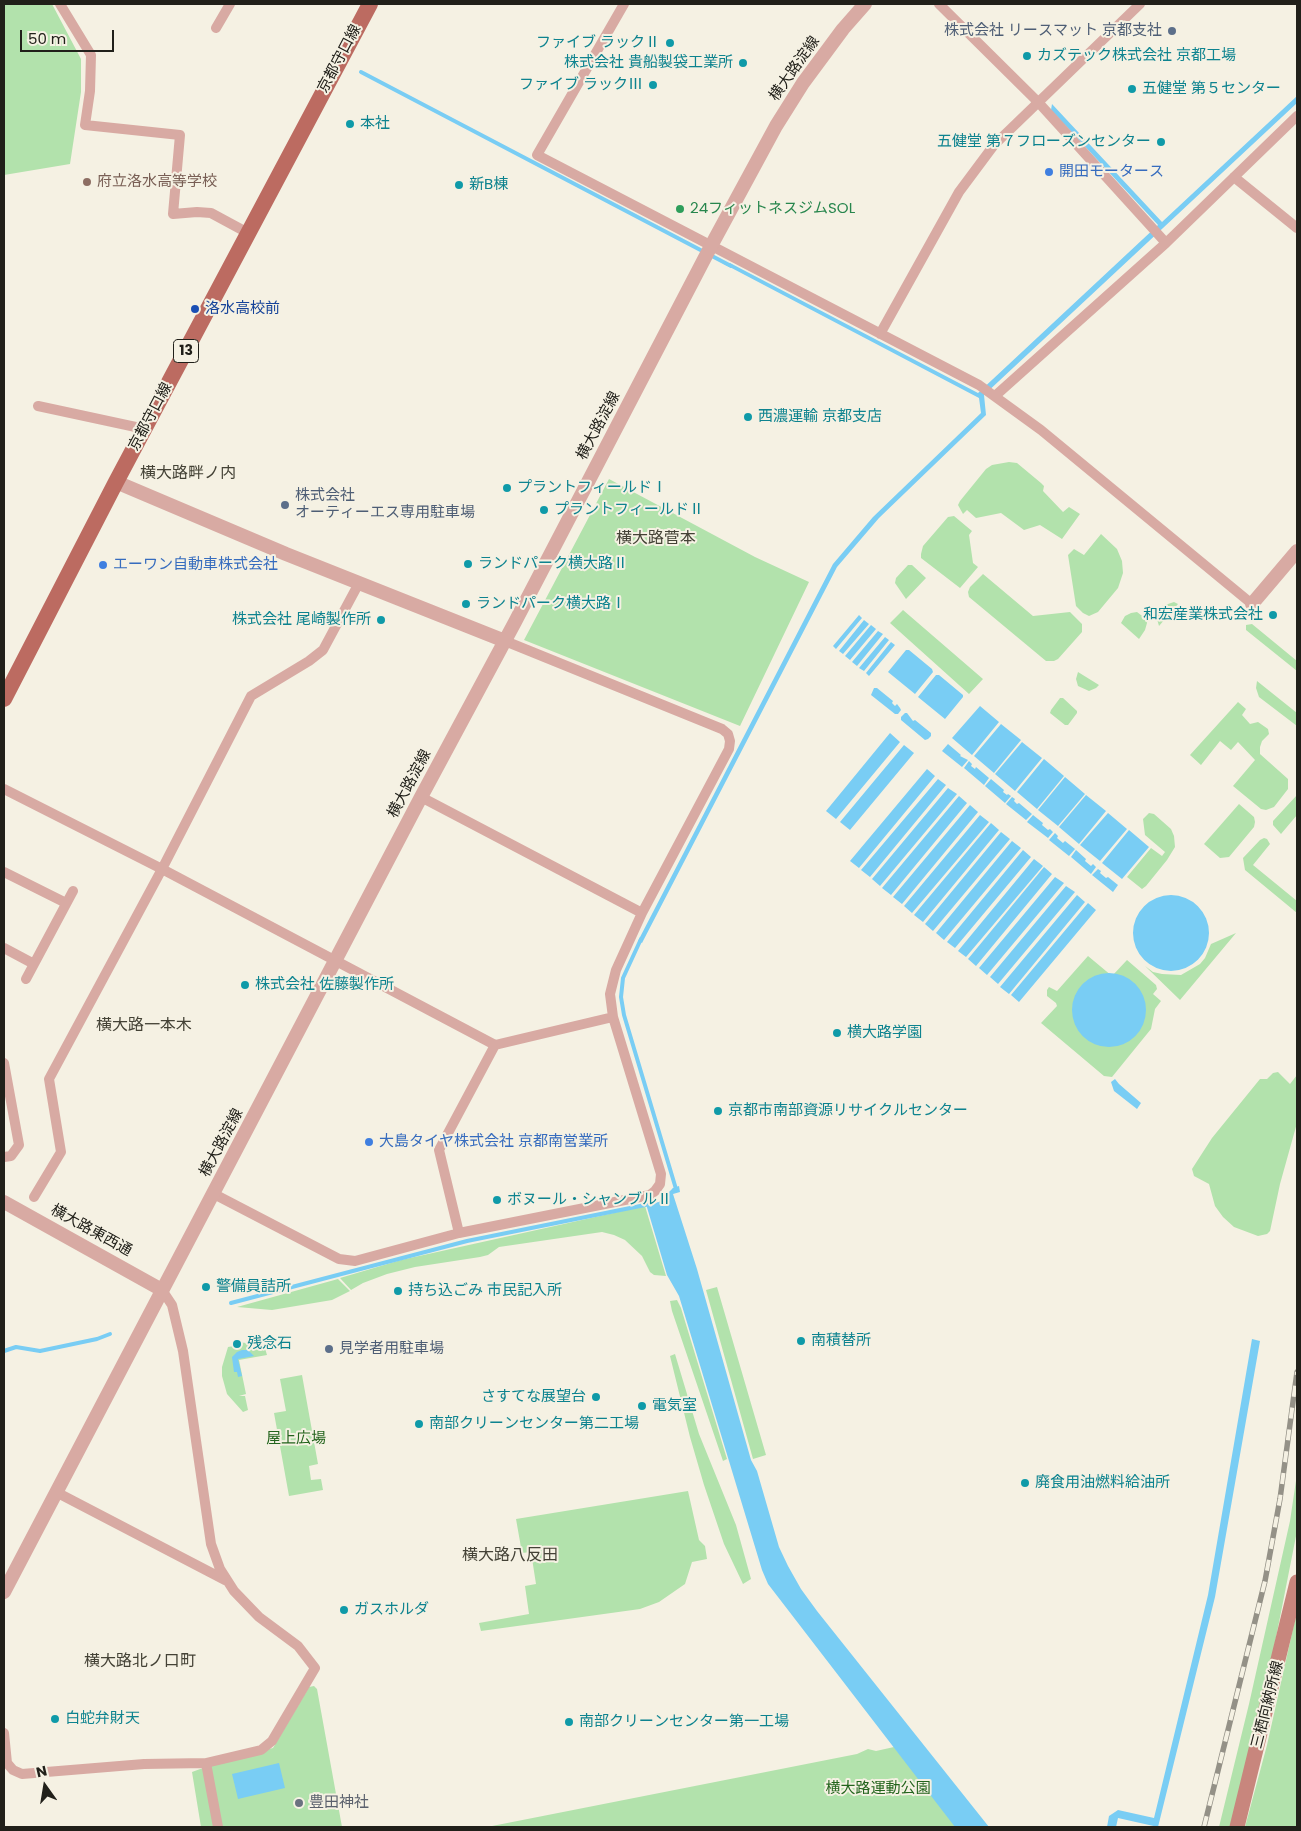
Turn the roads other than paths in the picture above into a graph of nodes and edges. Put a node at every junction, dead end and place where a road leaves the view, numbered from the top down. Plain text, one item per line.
1 (60, 4) edge
2 (230, 4) edge
3 (370, 4) edge
4 (624, 4) edge
5 (865, 4) edge
6 (939, 4) edge
7 (1140, 4) edge
8 (216, 28) dead end
9 (1038, 102) junction
10 (1297, 116) edge
11 (1234, 177) junction
12 (1297, 228) edge
13 (248, 232) junction
14 (1164, 241) junction
15 (711, 246) junction
16 (880, 334) junction
17 (992, 393) junction
18 (38, 406) dead end
19 (145, 428) junction
20 (116, 482) junction
21 (1297, 551) edge
22 (359, 583) junction
23 (1252, 604) joint
24 (505, 642) junction
25 (4, 699) edge
26 (4, 789) edge
27 (421, 796) junction
28 (162, 869) junction
29 (4, 872) edge
30 (73, 891) dead end
31 (66, 903) junction
32 (642, 913) junction
33 (4, 948) edge
34 (335, 962) junction
35 (34, 964) junction
36 (26, 980) dead end
37 (613, 1017) junction
38 (495, 1045) junction
39 (4, 1063) edge
40 (4, 1157) edge
41 (214, 1194) junction
42 (34, 1197) dead end
43 (4, 1202) edge
44 (459, 1232) junction
45 (162, 1290) junction
46 (56, 1492) junction
47 (228, 1582) junction
48 (1297, 1582) edge
49 (4, 1592) edge
50 (4, 1733) edge
51 (206, 1764) junction
52 (218, 1827) edge
53 (1237, 1827) edge

1 - 13 street
2 - 8 street
3 - 13 main road, 京都守口線 / 13
4 - 15 street
5 - 15 street, 横大路淀線
6 - 9 street
7 - 9 street
9 - 14 street
9 - 16 street
10 - 11 street
11 - 12 street
11 - 14 street
13 - 19 main road, 京都守口線 / 13
14 - 17 street
15 - 16 street
15 - 24 street, 横大路淀線
16 - 17 street
17 - 23 street
18 - 19 street
19 - 20 main road, 京都守口線 / 13
20 - 22 street
20 - 25 main road, 京都守口線 / 13
21 - 23 street
22 - 24 street
22 - 28 street
24 - 27 street, 横大路淀線
24 - 32 street
26 - 28 street
27 - 32 street
27 - 34 street, 横大路淀線
28 - 34 street
28 - 42 street
29 - 31 street
30 - 31 street
31 - 35 street
32 - 37 street
33 - 35 street
34 - 38 street
34 - 41 street, 横大路淀線
35 - 36 street
37 - 38 street
37 - 44 street
38 - 44 street
39 - 40 street
41 - 44 street
41 - 45 street, 横大路淀線
43 - 45 street, 横大路東西通
45 - 46 street, 横大路淀線
45 - 47 street
46 - 47 street
46 - 49 street, 横大路淀線
47 - 51 street
48 - 53 main road, 三栖向納所線
50 - 51 street
51 - 52 street

